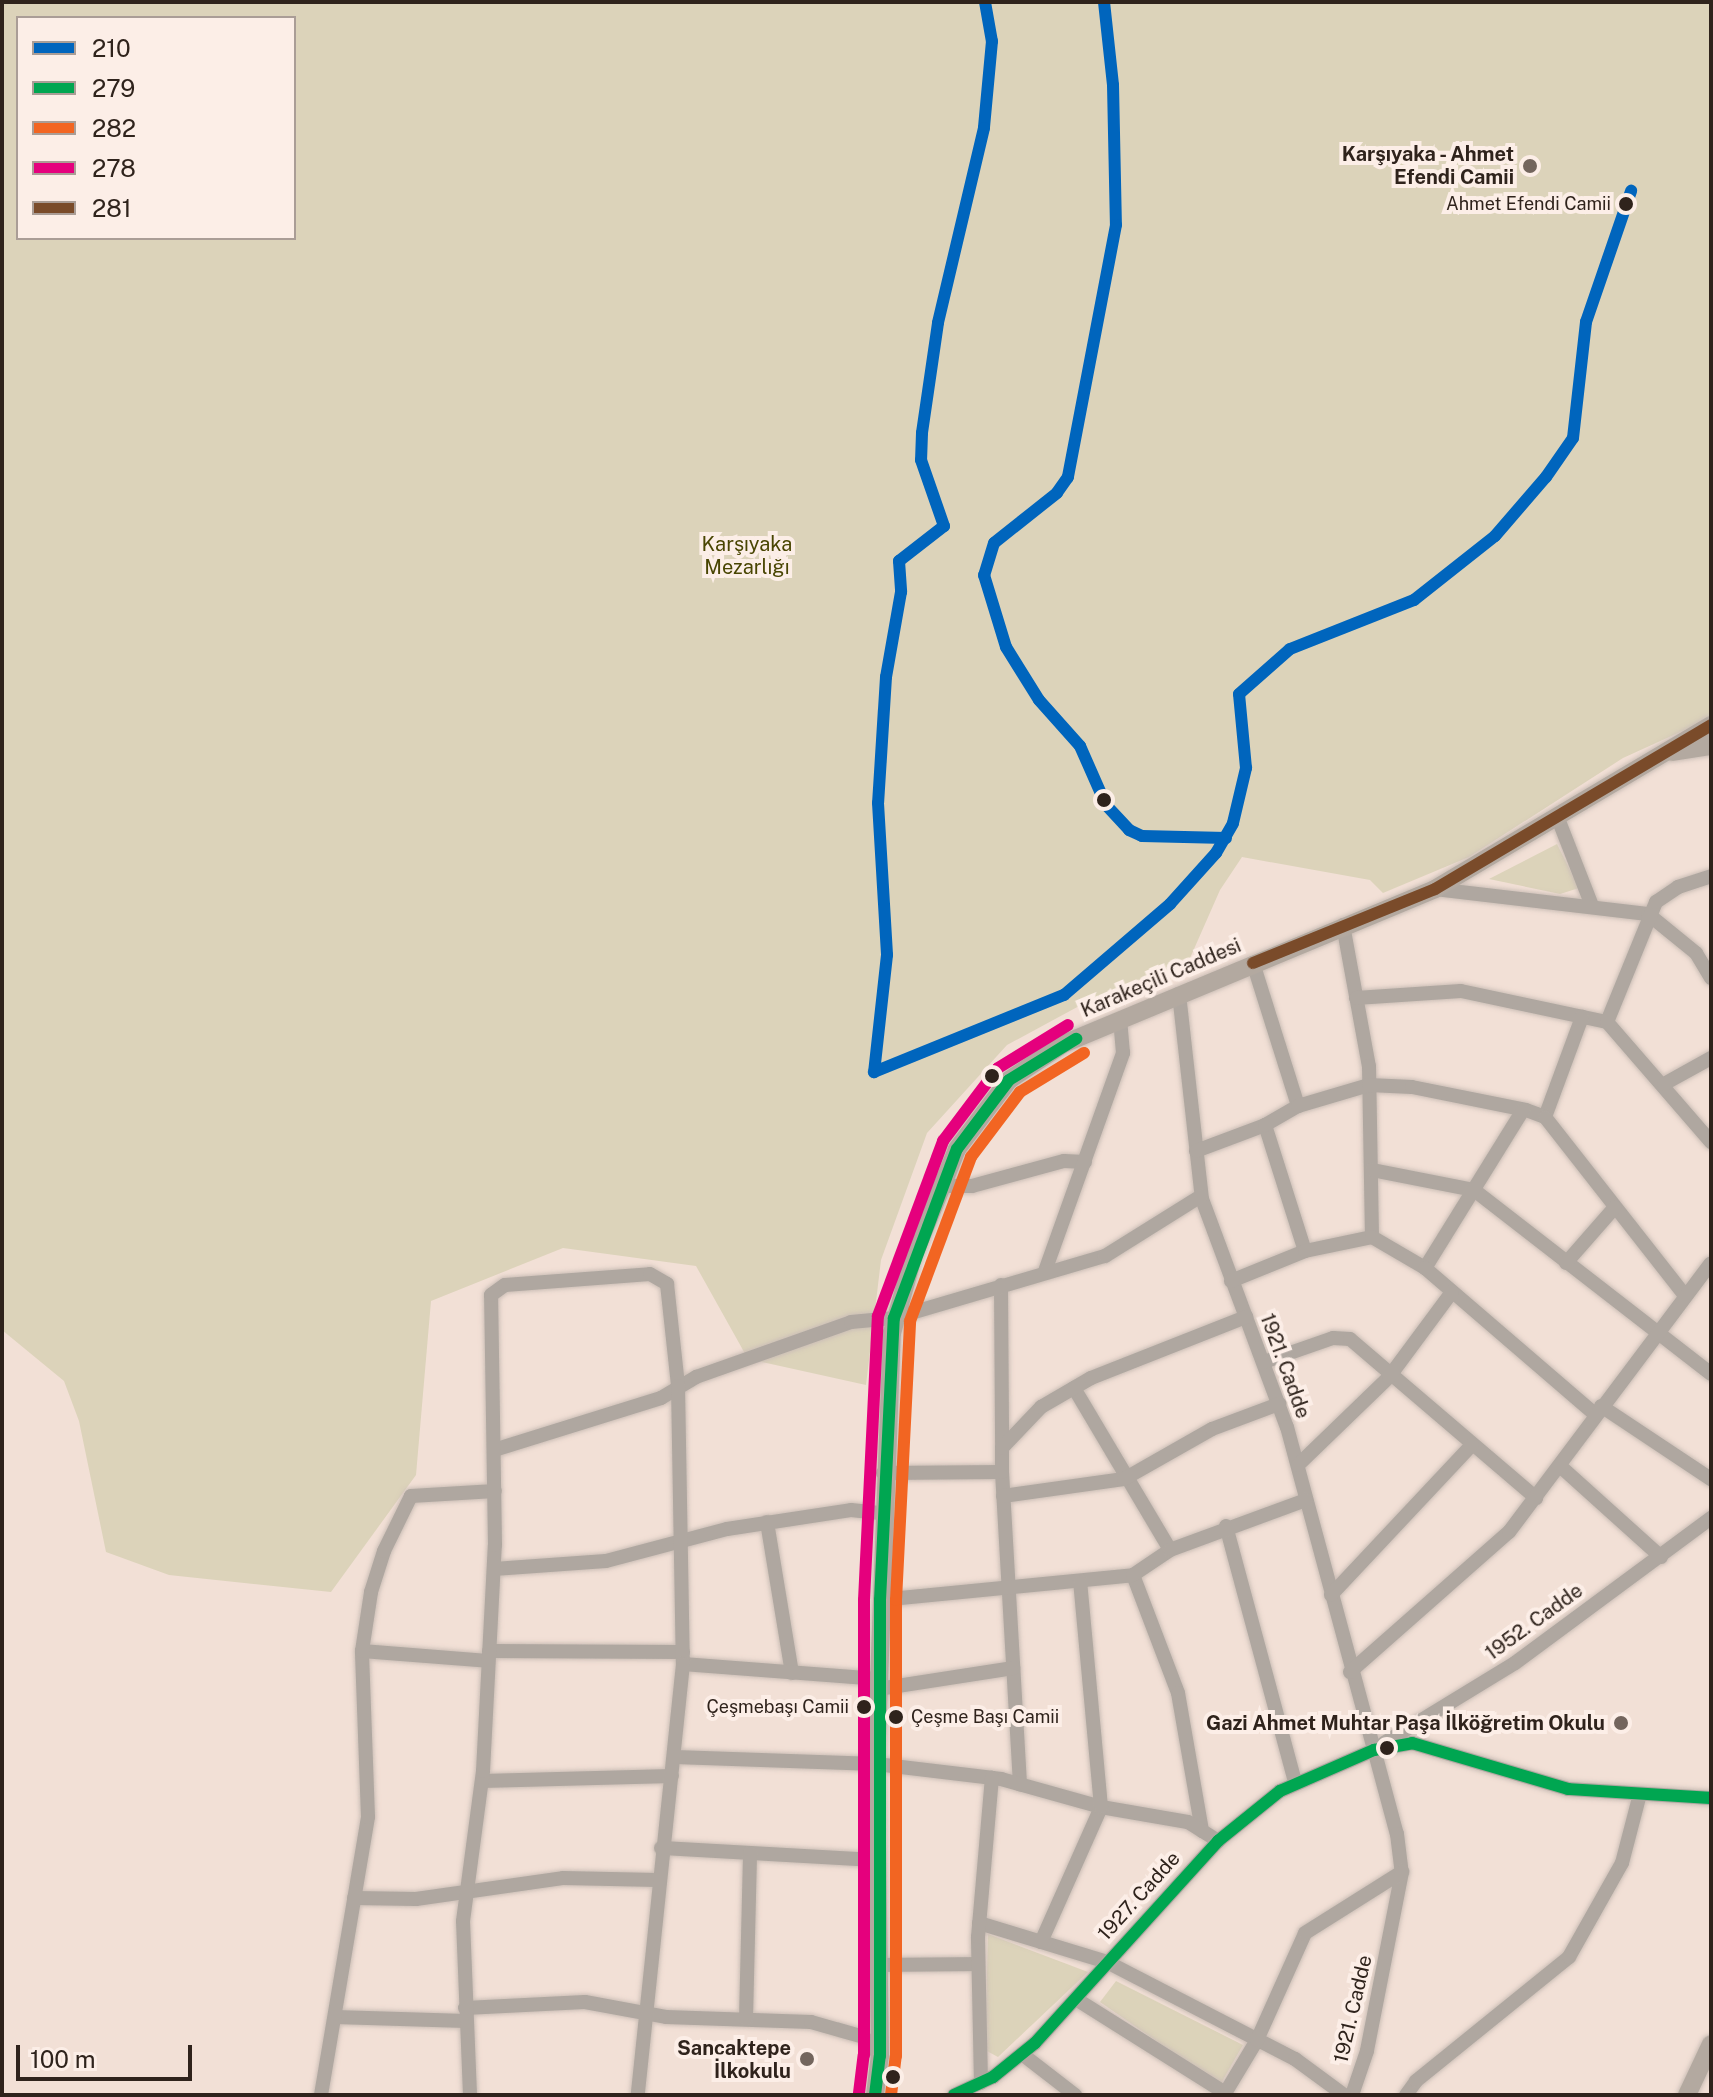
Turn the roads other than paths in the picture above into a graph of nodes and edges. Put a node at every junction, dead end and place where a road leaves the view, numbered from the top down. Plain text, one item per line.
1 (1710, 735) edge
2 (1557, 816) junction
3 (1711, 876) edge
4 (1435, 889) junction
5 (1592, 906) junction
6 (1648, 914) junction
7 (1343, 925) junction
8 (1253, 963) junction
9 (1711, 978) edge
10 (1179, 994) junction
11 (1356, 998) junction
12 (1582, 1017) junction
13 (1120, 1019) junction
14 (1607, 1022) junction
15 (1711, 1058) edge
16 (1664, 1084) junction
17 (1369, 1085) junction
18 (1298, 1106) junction
19 (1523, 1110) junction
20 (1545, 1117) junction
21 (1265, 1125) junction
22 (1711, 1142) edge
23 (1196, 1151) junction
24 (1085, 1162) junction
25 (1372, 1170) junction
26 (940, 1186) junction
27 (1474, 1190) junction
28 (1201, 1196) junction
29 (1615, 1207) junction
30 (1372, 1237) junction
31 (1305, 1251) junction
32 (1566, 1263) junction
33 (1711, 1263) edge
34 (1425, 1268) junction
35 (1045, 1271) junction
36 (1231, 1281) junction
37 (1001, 1285) junction
38 (1452, 1292) junction
39 (1684, 1294) junction
40 (1246, 1317) junction
41 (894, 1318) junction
42 (1656, 1334) junction
43 (1264, 1362) junction
44 (1711, 1374) edge
45 (1389, 1377) junction
46 (678, 1386) junction
47 (1074, 1388) junction
48 (1279, 1404) junction
49 (1598, 1410) junction
50 (1472, 1445) junction
51 (1002, 1448) junction
52 (494, 1450) junction
53 (1298, 1465) junction
54 (1560, 1466) junction
55 (1002, 1472) junction
56 (883, 1473) junction
57 (1124, 1479) junction
58 (1711, 1479) edge
59 (495, 1491) junction
60 (1003, 1496) junction
61 (1536, 1498) junction
62 (1306, 1500) junction
63 (882, 1513) junction
64 (1711, 1518) edge
65 (767, 1522) junction
66 (1226, 1526) junction
67 (682, 1542) junction
68 (1170, 1550) junction
69 (1661, 1557) junction
70 (494, 1569) junction
71 (1133, 1575) junction
72 (1080, 1582) junction
73 (1009, 1590) junction
74 (1331, 1595) junction
75 (880, 1600) junction
76 (362, 1651) junction
77 (488, 1656) junction
78 (683, 1658) junction
79 (1013, 1668) junction
80 (1350, 1672) junction
81 (792, 1673) junction
82 (878, 1684) junction
83 (1374, 1750) junction
84 (675, 1757) junction
85 (876, 1764) junction
86 (672, 1776) junction
87 (992, 1778) junction
88 (482, 1781) junction
89 (1295, 1782) junction
90 (1020, 1784) junction
91 (1640, 1794) junction
92 (1711, 1798) edge
93 (1101, 1807) junction
94 (1202, 1831) junction
95 (1218, 1841) junction
96 (661, 1848) junction
97 (750, 1853) junction
98 (877, 1860) junction
99 (1402, 1872) junction
100 (658, 1880) junction
101 (467, 1893) junction
102 (354, 1898) junction
103 (979, 1923) junction
104 (1041, 1942) junction
105 (1107, 1962) junction
106 (978, 1964) junction
107 (880, 1965) junction
108 (1076, 1999) junction
109 (647, 2014) junction
110 (466, 2015) junction
111 (335, 2017) junction
112 (746, 2019) junction
113 (1257, 2040) junction
114 (1711, 2046) edge
115 (1022, 2054) junction
116 (880, 2056) junction
117 (981, 2083) junction
118 (1224, 2094) edge
119 (321, 2095) edge
120 (470, 2095) edge
121 (638, 2095) edge
122 (875, 2095) edge
123 (954, 2095) edge
124 (1075, 2095) edge
125 (1344, 2095) edge
126 (1352, 2095) edge
127 (1406, 2095) edge
128 (1687, 2095) edge

1 - 2 main road, Karakeçili Caddesi
2 - 4 main road, Karakeçili Caddesi
2 - 5 street
3 - 6 street
4 - 5 street
4 - 7 main road, Karakeçili Caddesi
5 - 6 street
6 - 9 street
6 - 14 street
7 - 8 main road, Karakeçili Caddesi
7 - 11 street
8 - 10 main road, Karakeçili Caddesi
8 - 18 street
10 - 13 main road, Karakeçili Caddesi
10 - 23 street, 1921. Cadde
11 - 12 street
11 - 17 street
12 - 14 street
12 - 20 street
13 - 24 street
13 - 26 main road, Karakeçili Caddesi
14 - 16 street
15 - 16 street
16 - 22 street
17 - 18 street
17 - 19 street
17 - 25 street
18 - 21 street
19 - 20 street
19 - 27 street
20 - 29 street
21 - 23 street
21 - 31 street
23 - 28 street, 1921. Cadde
24 - 26 street
24 - 35 street
25 - 27 street
25 - 30 street
26 - 41 main road, Karakeçili Caddesi
27 - 32 street
27 - 34 street
28 - 35 street
28 - 36 street, 1921. Cadde
29 - 32 street
29 - 39 street
30 - 31 street
30 - 34 street
31 - 36 street
32 - 42 street
33 - 39 street
34 - 38 street
35 - 37 street
36 - 40 street, 1921. Cadde
37 - 41 street
37 - 51 street
38 - 45 street
38 - 49 street
39 - 42 street
40 - 43 street, 1921. Cadde
40 - 47 street
41 - 46 street
41 - 56 main road, Karakeçili Caddesi
42 - 44 street
42 - 49 street
43 - 45 street
43 - 48 street, 1921. Cadde
45 - 50 street
45 - 53 street
46 - 52 street
46 - 52 street
46 - 67 street
47 - 51 street
47 - 57 street
48 - 53 street, 1921. Cadde
48 - 57 street
49 - 54 street
49 - 58 street
50 - 61 street
50 - 74 street
51 - 55 street
52 - 59 street
53 - 62 street, 1921. Cadde
54 - 61 street
54 - 69 street
55 - 56 street
55 - 60 street
56 - 63 main road, Karakeçili Caddesi
57 - 60 street
57 - 68 street
59 - 70 street
59 - 76 street
60 - 73 street
61 - 80 street
62 - 66 street
62 - 74 street, 1921. Cadde
63 - 65 street
63 - 75 main road, Karakeçili Caddesi
64 - 69 street, 1952. Cadde
65 - 67 street
65 - 81 street
66 - 68 street
66 - 89 street
67 - 70 street
67 - 78 street
68 - 71 street
69 - 83 street, 1952. Cadde
70 - 77 street
71 - 72 street
71 - 94 street
72 - 73 street
72 - 93 street
73 - 75 street
73 - 79 street
74 - 80 street, 1921. Cadde
75 - 82 main road, Karakeçili Caddesi
76 - 77 street
76 - 102 street
77 - 78 street
77 - 88 street
78 - 81 street
78 - 84 street
79 - 82 street
79 - 90 street
80 - 83 street, 1921. Cadde
81 - 82 street
82 - 85 main road, Karakeçili Caddesi
83 - 89 street, 1927. Cadde
83 - 91 street
83 - 99 street, 1921. Cadde
84 - 85 street
84 - 86 street
85 - 87 street
85 - 98 main road, Karakeçili Caddesi
86 - 88 street
86 - 96 street
87 - 90 street
87 - 103 street
88 - 101 street
89 - 95 street, 1927. Cadde
90 - 93 street
91 - 92 street
91 - 127 street
93 - 94 street
93 - 104 street
94 - 95 street
95 - 105 street, 1927. Cadde
96 - 97 street
96 - 100 street
97 - 98 street
97 - 112 street
98 - 107 main road, Karakeçili Caddesi
99 - 113 street
99 - 126 street, 1921. Cadde
100 - 101 street
100 - 109 street
101 - 102 street
101 - 110 street
102 - 111 street
103 - 104 street
103 - 106 street
104 - 105 street
105 - 108 street, 1927. Cadde
105 - 113 street
106 - 107 street
106 - 117 street
107 - 116 main road, Karakeçili Caddesi
108 - 115 street, 1927. Cadde
108 - 118 street
109 - 110 street
109 - 112 street
109 - 121 street
110 - 111 street
110 - 120 street
111 - 119 street
112 - 116 street
113 - 118 street
113 - 125 street
114 - 128 main road
115 - 117 street, 1927. Cadde
115 - 124 street
116 - 122 main road, Karakeçili Caddesi
117 - 123 street, 1927. Cadde

